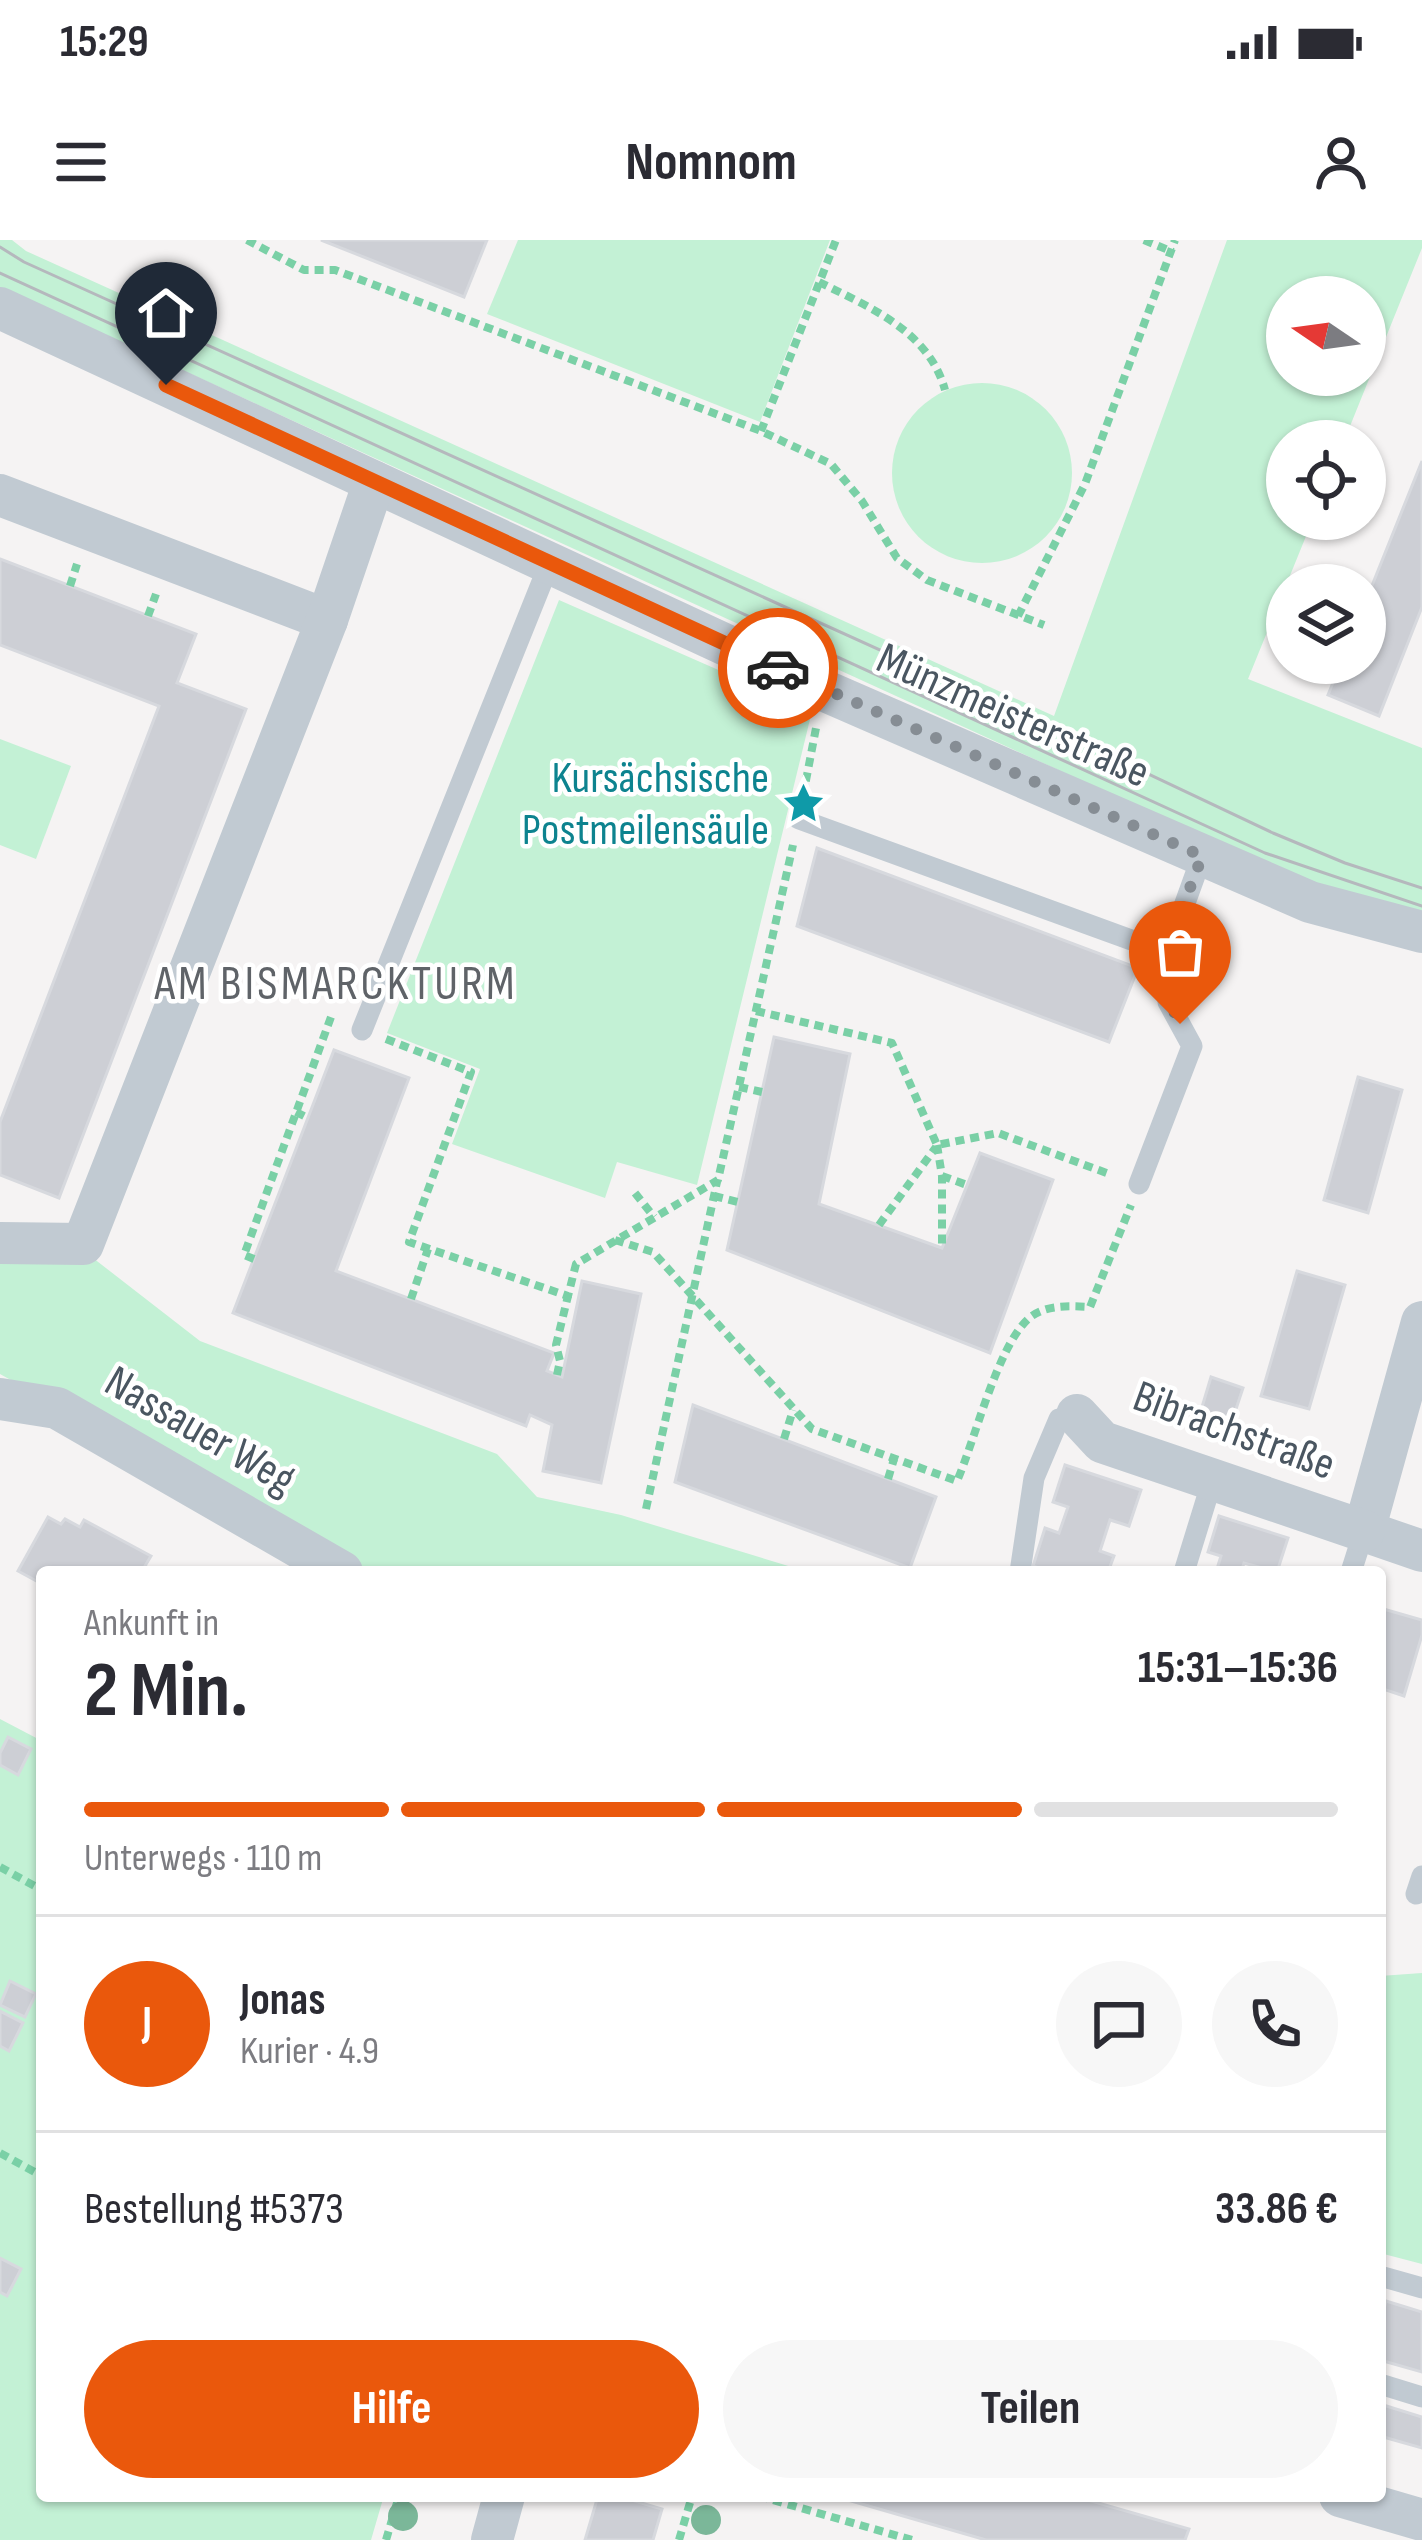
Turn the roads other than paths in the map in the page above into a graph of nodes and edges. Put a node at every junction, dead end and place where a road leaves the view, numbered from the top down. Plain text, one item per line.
1 (0, 308) edge
2 (374, 482) junction
3 (0, 495) edge
4 (550, 562) junction
5 (327, 620) junction
6 (799, 819) road end
7 (1202, 856) junction
8 (1422, 932) edge
9 (1167, 953) junction
10 (362, 1030) road end
11 (1139, 1184) road end
12 (0, 1243) edge
13 (1422, 1322) edge
14 (0, 1400) edge
15 (1077, 1415) joint
16 (1213, 1478) junction
17 (1364, 1531) junction
18 (1422, 1551) edge
19 (332, 1566) edge
20 (1021, 1566) edge
21 (1186, 1566) edge
22 (1353, 1566) edge
23 (1386, 2278) edge
24 (1422, 2288) edge
25 (1386, 2386) edge
26 (1422, 2396) edge
27 (502, 2502) edge
28 (1360, 2502) edge
29 (1422, 2520) edge
30 (492, 2540) edge

1 - 2 street, Münzmeisterstraße
2 - 4 street, Münzmeisterstraße
2 - 5 street
3 - 5 street
4 - 7 street, Münzmeisterstraße
4 - 10 lane
5 - 12 street
6 - 9 lane
7 - 8 street, Münzmeisterstraße
7 - 9 lane
9 - 11 lane
13 - 17 street, Bibrachstraße
14 - 19 street, Nassauer Weg
15 - 16 street, Bibrachstraße
15 - 20 lane
16 - 17 street, Bibrachstraße
16 - 21 lane
17 - 18 street, Bibrachstraße
17 - 22 lane
23 - 24 lane
25 - 26 lane
27 - 30 street
28 - 29 street

